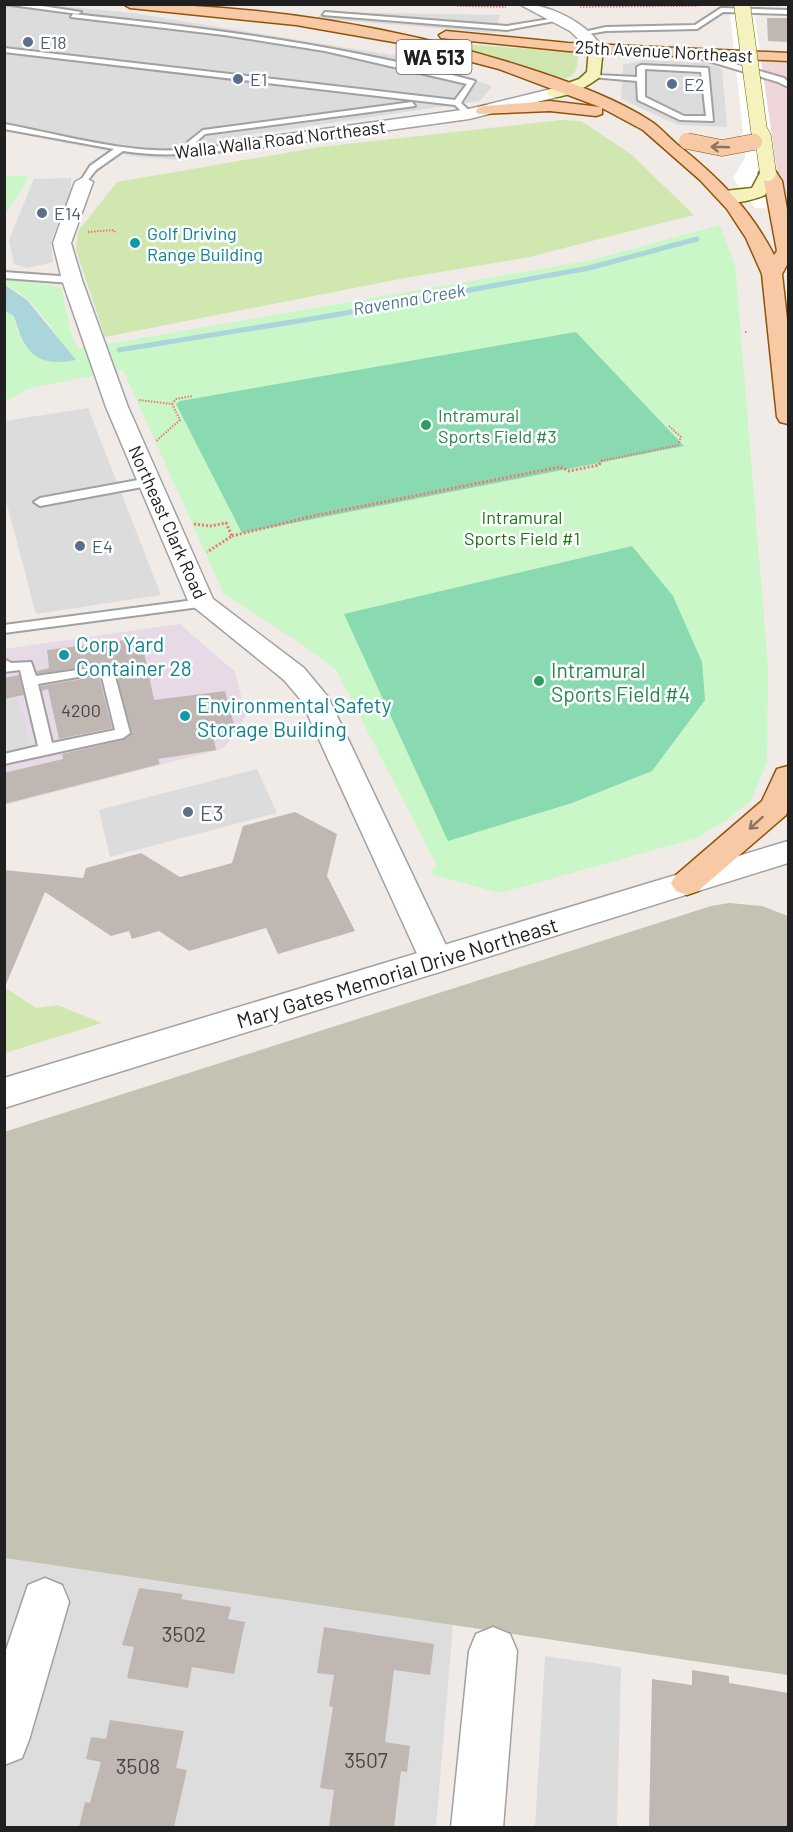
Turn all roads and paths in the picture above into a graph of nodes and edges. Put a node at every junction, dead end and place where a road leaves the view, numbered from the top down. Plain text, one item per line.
1 (6, 4) edge
2 (130, 4) edge
3 (526, 4) edge
4 (742, 4) edge
5 (457, 6) edge
6 (603, 6) edge
7 (707, 6) dead end
8 (511, 7) dead end
9 (581, 7) dead end
10 (180, 10) junction
11 (789, 12) edge
12 (325, 14) dead end
13 (556, 20) junction
14 (334, 27) junction
15 (309, 33) junction
16 (583, 33) junction
17 (376, 36) junction
18 (540, 45) junction
19 (457, 48) junction
20 (596, 48) junction
21 (4, 50) edge
22 (688, 52) junction
23 (781, 66) edge
24 (595, 76) junction
25 (641, 79) junction
26 (789, 85) edge
27 (563, 91) junction
28 (436, 100) junction
29 (603, 108) junction
30 (470, 109) junction
31 (4, 126) edge
32 (647, 126) junction
33 (756, 136) junction
34 (230, 147) joint
35 (670, 147) junction
36 (121, 148) junction
37 (198, 151) junction
38 (768, 173) junction
39 (84, 182) joint
40 (725, 196) junction
41 (786, 237) edge
42 (772, 274) junction
43 (4, 275) edge
44 (72, 280) junction
45 (783, 322) edge
46 (193, 396) dead end
47 (130, 399) dead end
48 (172, 404) junction
49 (789, 417) edge
50 (669, 426) dead end
51 (151, 445) dead end
52 (148, 482) junction
53 (40, 502) dead end
54 (186, 523) dead end
55 (232, 536) junction
56 (201, 555) dead end
57 (202, 603) junction
58 (4, 629) edge
59 (4, 663) edge
60 (5, 668) edge
61 (30, 681) junction
62 (46, 749) junction
63 (4, 759) edge
64 (789, 776) edge
65 (789, 852) edge
66 (687, 883) junction
67 (436, 960) junction
68 (4, 1093) edge
69 (45, 1602) dead end
70 (493, 1651) dead end
71 (4, 1740) edge
72 (477, 1827) edge

1 - 30 lane
2 - 10 main road, WA 513
3 - 13 street
4 - 33 main road, bridge
5 - 8 path
6 - 7 path
6 - 9 path
10 - 14 main road, WA 513
10 - 15 main road, WA 513
11 - 16 lane
12 - 13 lane
13 - 16 street
14 - 17 main road, WA 513
14 - 18 main road, 25th Avenue Northeast
15 - 17 main road
15 - 27 main road, WA 513
16 - 20 street
17 - 19 main road, WA 513
18 - 19 main road, 25th Avenue Northeast
18 - 20 main road, 25th Avenue Northeast
19 - 27 main road, WA 513
20 - 22 main road, 25th Avenue Northeast
20 - 24 main road
21 - 28 lane
22 - 23 main road, 25th Avenue Northeast
22 - 23 lane
23 - 26 lane
24 - 25 lane
24 - 27 main road
24 - 29 main road
25 - 25 lane
27 - 29 main road, WA 513
27 - 30 street, Walla Walla Road Northeast
28 - 30 lane
28 - 37 lane
29 - 30 main road
29 - 32 main road, WA 513
29 - 35 main road, WA 513
30 - 34 street, Walla Walla Road Northeast
31 - 36 lane, Walla Walla Road Northeast
33 -> 32 main road, bridge
32 - 35 main road, WA 513
33 - 38 main road, bridge
33 - 40 main road
34 - 37 lane, Walla Walla Road Northeast
35 - 40 main road, WA 513
36 - 37 lane, Walla Walla Road Northeast
36 - 39 lane, Northeast Clark Road
38 - 40 main road
38 - 41 main road
39 - 44 street, Northeast Clark Road
40 - 42 main road, WA 513
41 - 42 main road
42 - 45 main road, WA 513
43 - 44 lane
44 - 52 street, Northeast Clark Road
45 - 49 main road, WA 513
46 - 48 path
47 - 48 path
48 - 51 path
50 - 55 path
52 - 53 lane
52 - 57 street, Northeast Clark Road
54 - 55 path
55 - 56 path
57 - 58 lane
57 - 67 street, Northeast Clark Road
59 - 60 lane
60 - 61 lane
61 - 62 lane
61 - 62 lane
62 - 63 lane
64 -> 66 main road
65 - 66 street, Mary Gates Memorial Drive Northeast
66 - 67 street, Mary Gates Memorial Drive Northeast
67 - 68 street, Mary Gates Memorial Drive Northeast
69 - 71 street
70 - 72 street

